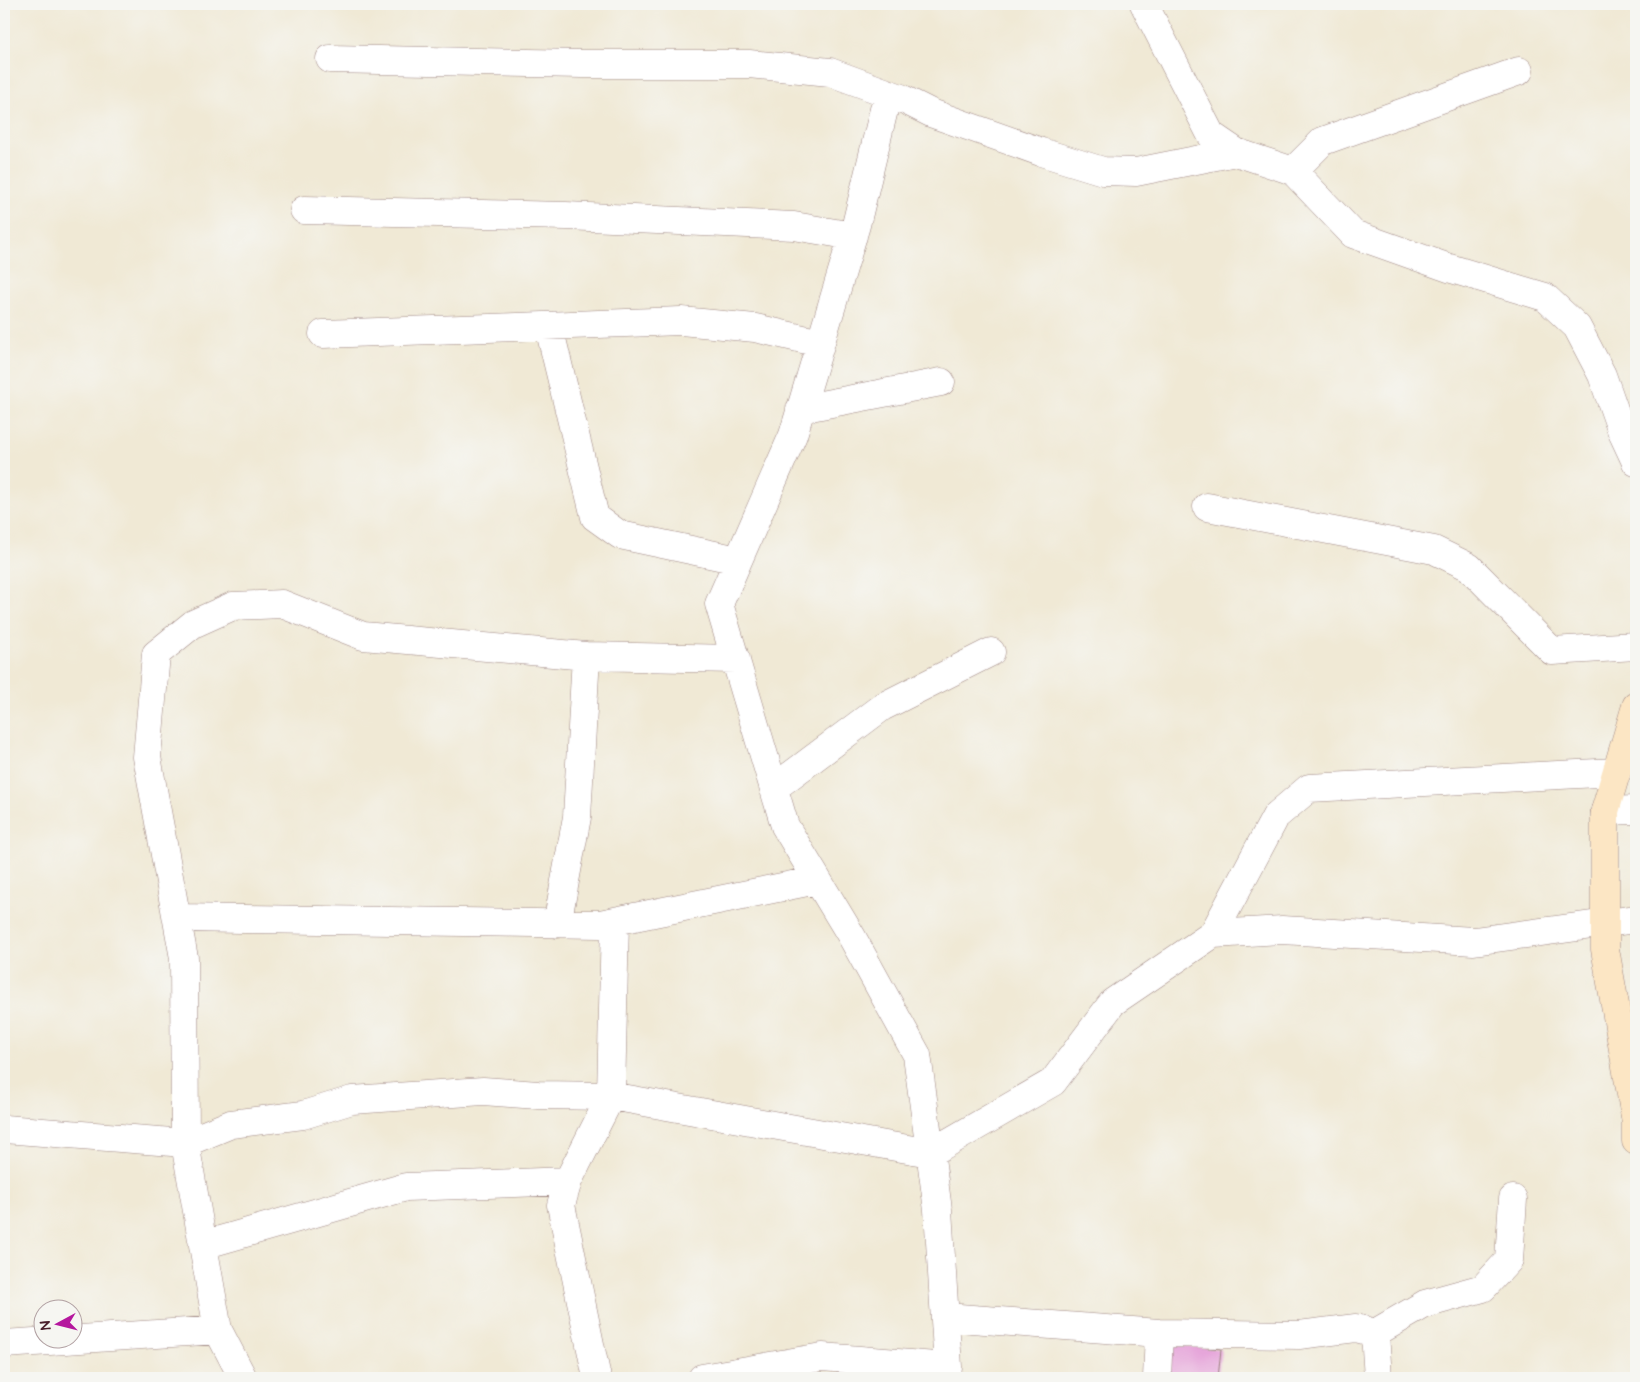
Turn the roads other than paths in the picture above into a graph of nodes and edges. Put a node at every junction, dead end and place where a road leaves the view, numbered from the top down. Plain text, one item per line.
1 (1144, 4) edge
2 (330, 59) dead end
3 (1519, 71) dead end
4 (888, 93) junction
5 (1236, 152) junction
6 (1293, 171) junction
7 (304, 210) dead end
8 (852, 236) junction
9 (549, 326) junction
10 (323, 334) dead end
11 (820, 343) junction
12 (941, 382) dead end
13 (800, 409) junction
14 (1636, 462) edge
15 (1207, 507) dead end
16 (738, 560) junction
17 (1636, 646) edge
18 (991, 652) dead end
19 (586, 656) junction
20 (736, 659) junction
21 (1636, 706) edge
22 (1617, 772) junction
23 (774, 788) junction
24 (1636, 810) edge
25 (1605, 811) junction
26 (817, 880) junction
27 (177, 918) junction
28 (1636, 919) edge
29 (615, 921) junction
30 (1605, 923) junction
31 (556, 924) junction
32 (1213, 934) junction
33 (1630, 1052) edge
34 (611, 1096) junction
35 (1636, 1122) edge
36 (4, 1129) edge
37 (1636, 1141) edge
38 (185, 1143) junction
39 (930, 1153) junction
40 (568, 1181) junction
41 (1513, 1199) dead end
42 (203, 1245) junction
43 (945, 1317) junction
44 (218, 1330) junction
45 (1159, 1333) junction
46 (1376, 1333) junction
47 (4, 1344) edge
48 (946, 1372) edge
49 (243, 1378) edge
50 (597, 1378) edge
51 (702, 1378) edge
52 (1157, 1378) edge
53 (1378, 1378) edge

1 - 5 street
2 - 4 street
3 - 6 street
4 - 5 street
4 - 8 street
5 - 6 street
6 - 14 street
7 - 8 street
8 - 11 street
9 - 10 street
9 - 11 street
9 - 16 street
11 - 13 street
12 - 13 street
13 - 16 street
15 - 17 street
16 - 20 street
18 - 23 street
19 - 20 street
19 - 27 street
19 - 31 street
20 - 23 street
21 - 22 street
22 - 25 street
22 - 32 street
23 - 26 street
24 - 25 street
25 - 30 street
26 - 29 street
26 - 39 street
27 - 31 street
27 - 38 street
28 - 30 street
29 - 31 street
29 - 34 street
30 - 32 street
30 - 33 street
32 - 39 street
33 - 35 street
34 - 38 street
34 - 39 street
34 - 40 street
35 - 37 street
36 - 38 street
38 - 42 street
39 - 43 street
40 - 42 street
40 - 50 street
41 - 46 street
42 - 44 street
43 - 45 street
43 - 48 street
44 - 47 street
44 - 49 street
45 - 46 street
45 - 52 street
46 - 53 street
48 - 51 street

